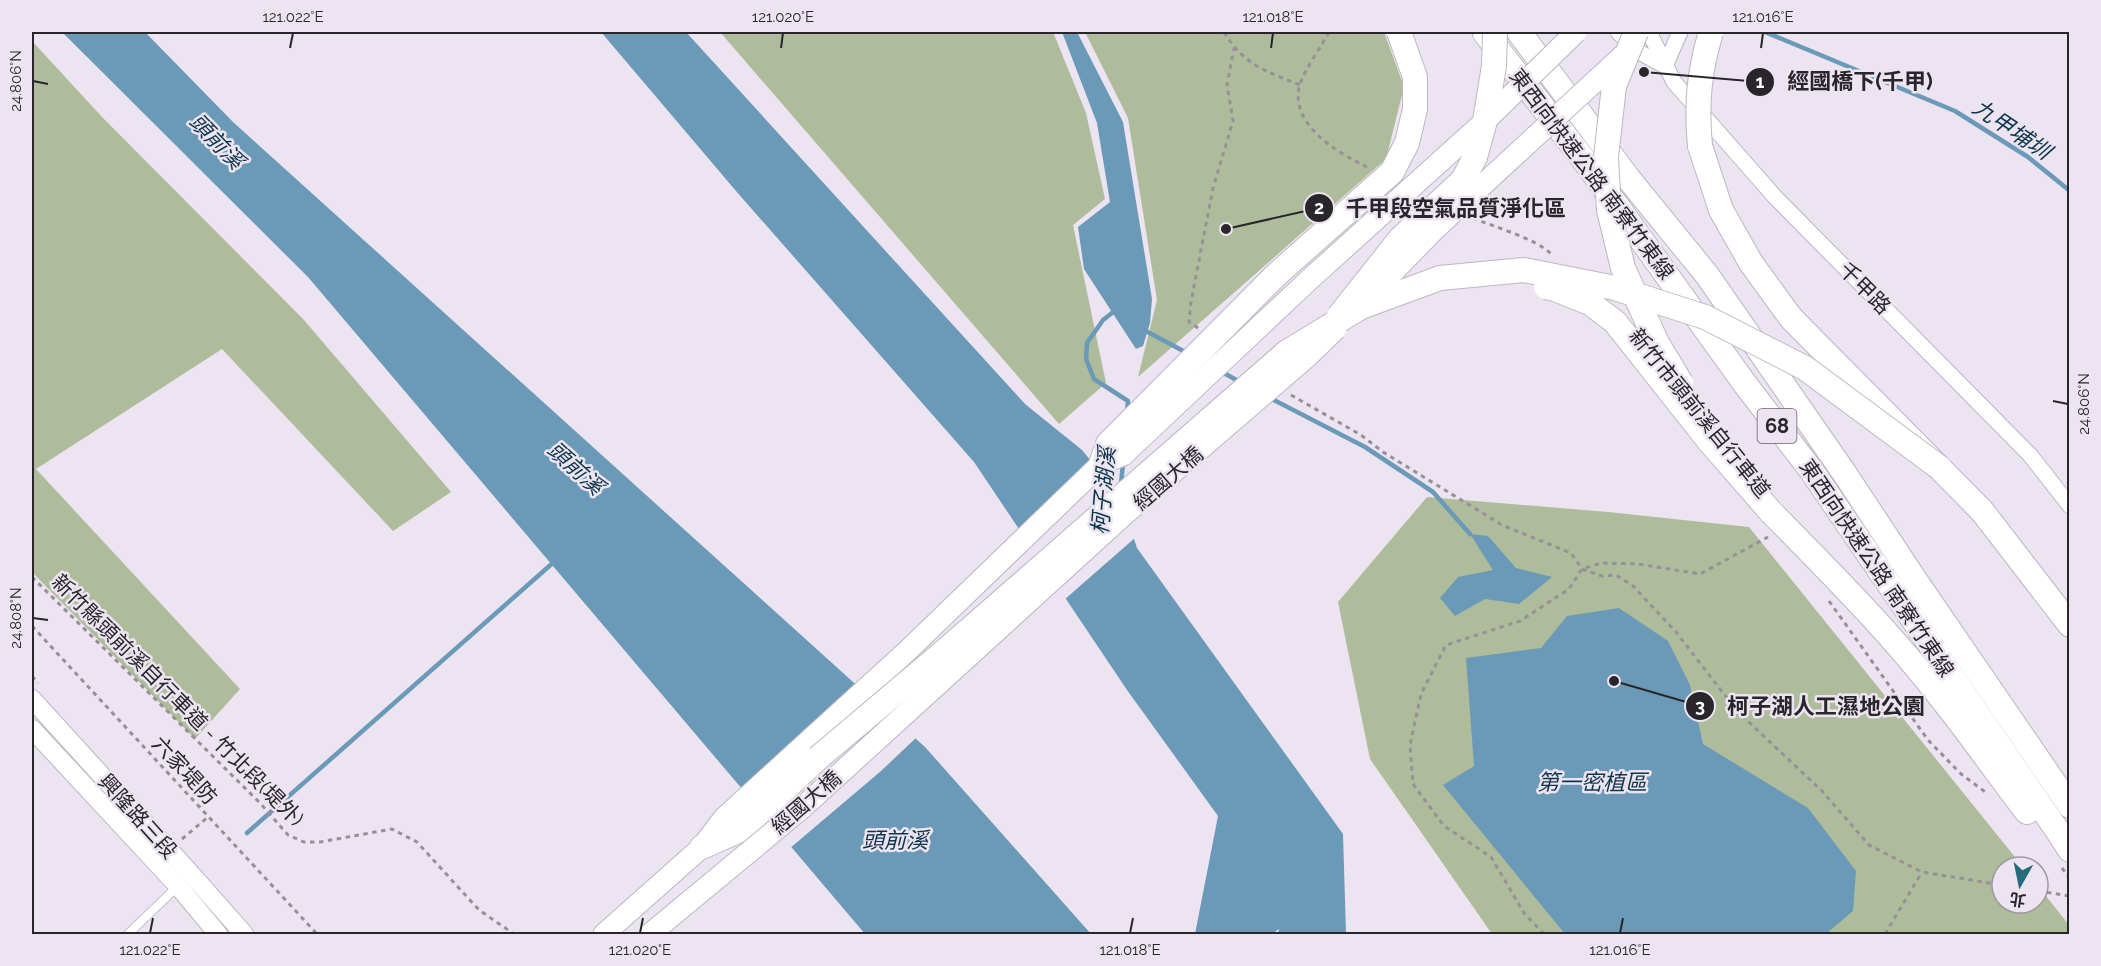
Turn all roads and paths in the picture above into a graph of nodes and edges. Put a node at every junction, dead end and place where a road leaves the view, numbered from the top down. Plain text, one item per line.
1 (1224, 32) edge
2 (1329, 32) edge
3 (1399, 32) edge
4 (1483, 32) edge
5 (1495, 32) edge
6 (1519, 32) edge
7 (1576, 32) edge
8 (1646, 32) edge
9 (1680, 32) edge
10 (1711, 32) edge
11 (1628, 38) edge
12 (1234, 48) junction
13 (1665, 66) junction
14 (1300, 85) junction
15 (1485, 121) junction
16 (1371, 170) dead end
17 (1468, 216) dead end
18 (1556, 260) dead end
19 (1203, 331) dead end
20 (1308, 356) junction
21 (1283, 390) dead end
22 (1101, 464) junction
23 (1940, 468) junction
24 (2070, 506) edge
25 (1770, 511) junction
26 (1768, 537) dead end
27 (1582, 569) junction
28 (32, 577) edge
29 (1827, 599) dead end
30 (2070, 625) edge
31 (32, 626) edge
32 (32, 699) edge
33 (32, 729) edge
34 (1995, 799) dead end
35 (2070, 806) edge
36 (208, 817) junction
37 (179, 842) dead end
38 (702, 847) junction
39 (2064, 852) edge
40 (1922, 872) junction
41 (2070, 879) edge
42 (185, 880) junction
43 (1990, 883) edge
44 (2050, 893) edge
45 (2070, 896) edge
46 (128, 934) edge
47 (218, 934) edge
48 (244, 934) edge
49 (317, 934) edge
50 (514, 934) edge
51 (604, 934) edge
52 (650, 934) edge
53 (1544, 934) edge
54 (1885, 934) edge

1 - 12 path
2 - 14 path
3 - 22 highway, bridge
4 - 39 highway, 東西向快速公路 南寮竹東線 / 68
5 - 15 highway, bridge
6 - 35 highway, 東西向快速公路 南寮竹東線 / 68
7 - 15 main road, 經國大橋, bridge
8 - 11 main road, 經國大橋
8 - 13 street, 千甲路
9 - 13 street
10 - 23 highway, bridge
11 - 13 street, 千甲路
11 - 20 main road, 經國大橋, bridge
11 - 25 highway, bridge
12 - 14 path
12 - 19 path
13 - 24 street, 千甲路
14 - 16 path
15 - 20 highway, bridge
15 - 22 main road, 經國大橋, bridge
17 - 18 path
20 - 25 highway, bridge
20 - 52 main road, 經國大橋, bridge
21 - 27 path
22 - 38 main road, 經國大橋
23 - 30 highway
23 - 38 highway, bridge
25 - 39 highway
26 - 27 path
27 - 40 path
27 - 53 path
28 - 50 path, 新竹縣頭前溪自行車道 - 竹北段(堤外)
29 - 34 path
31 - 36 path, 六家堤防
32 - 42 street, 興隆路三段
33 - 42 street, 興隆路三段
36 - 37 path
36 - 49 path, 六家堤防
38 - 51 main road, 經國大橋
39 - 41 path
40 - 43 path
40 - 54 path
42 - 46 lane
42 - 47 street, 興隆路三段
42 - 48 street, 興隆路三段
44 - 45 path

